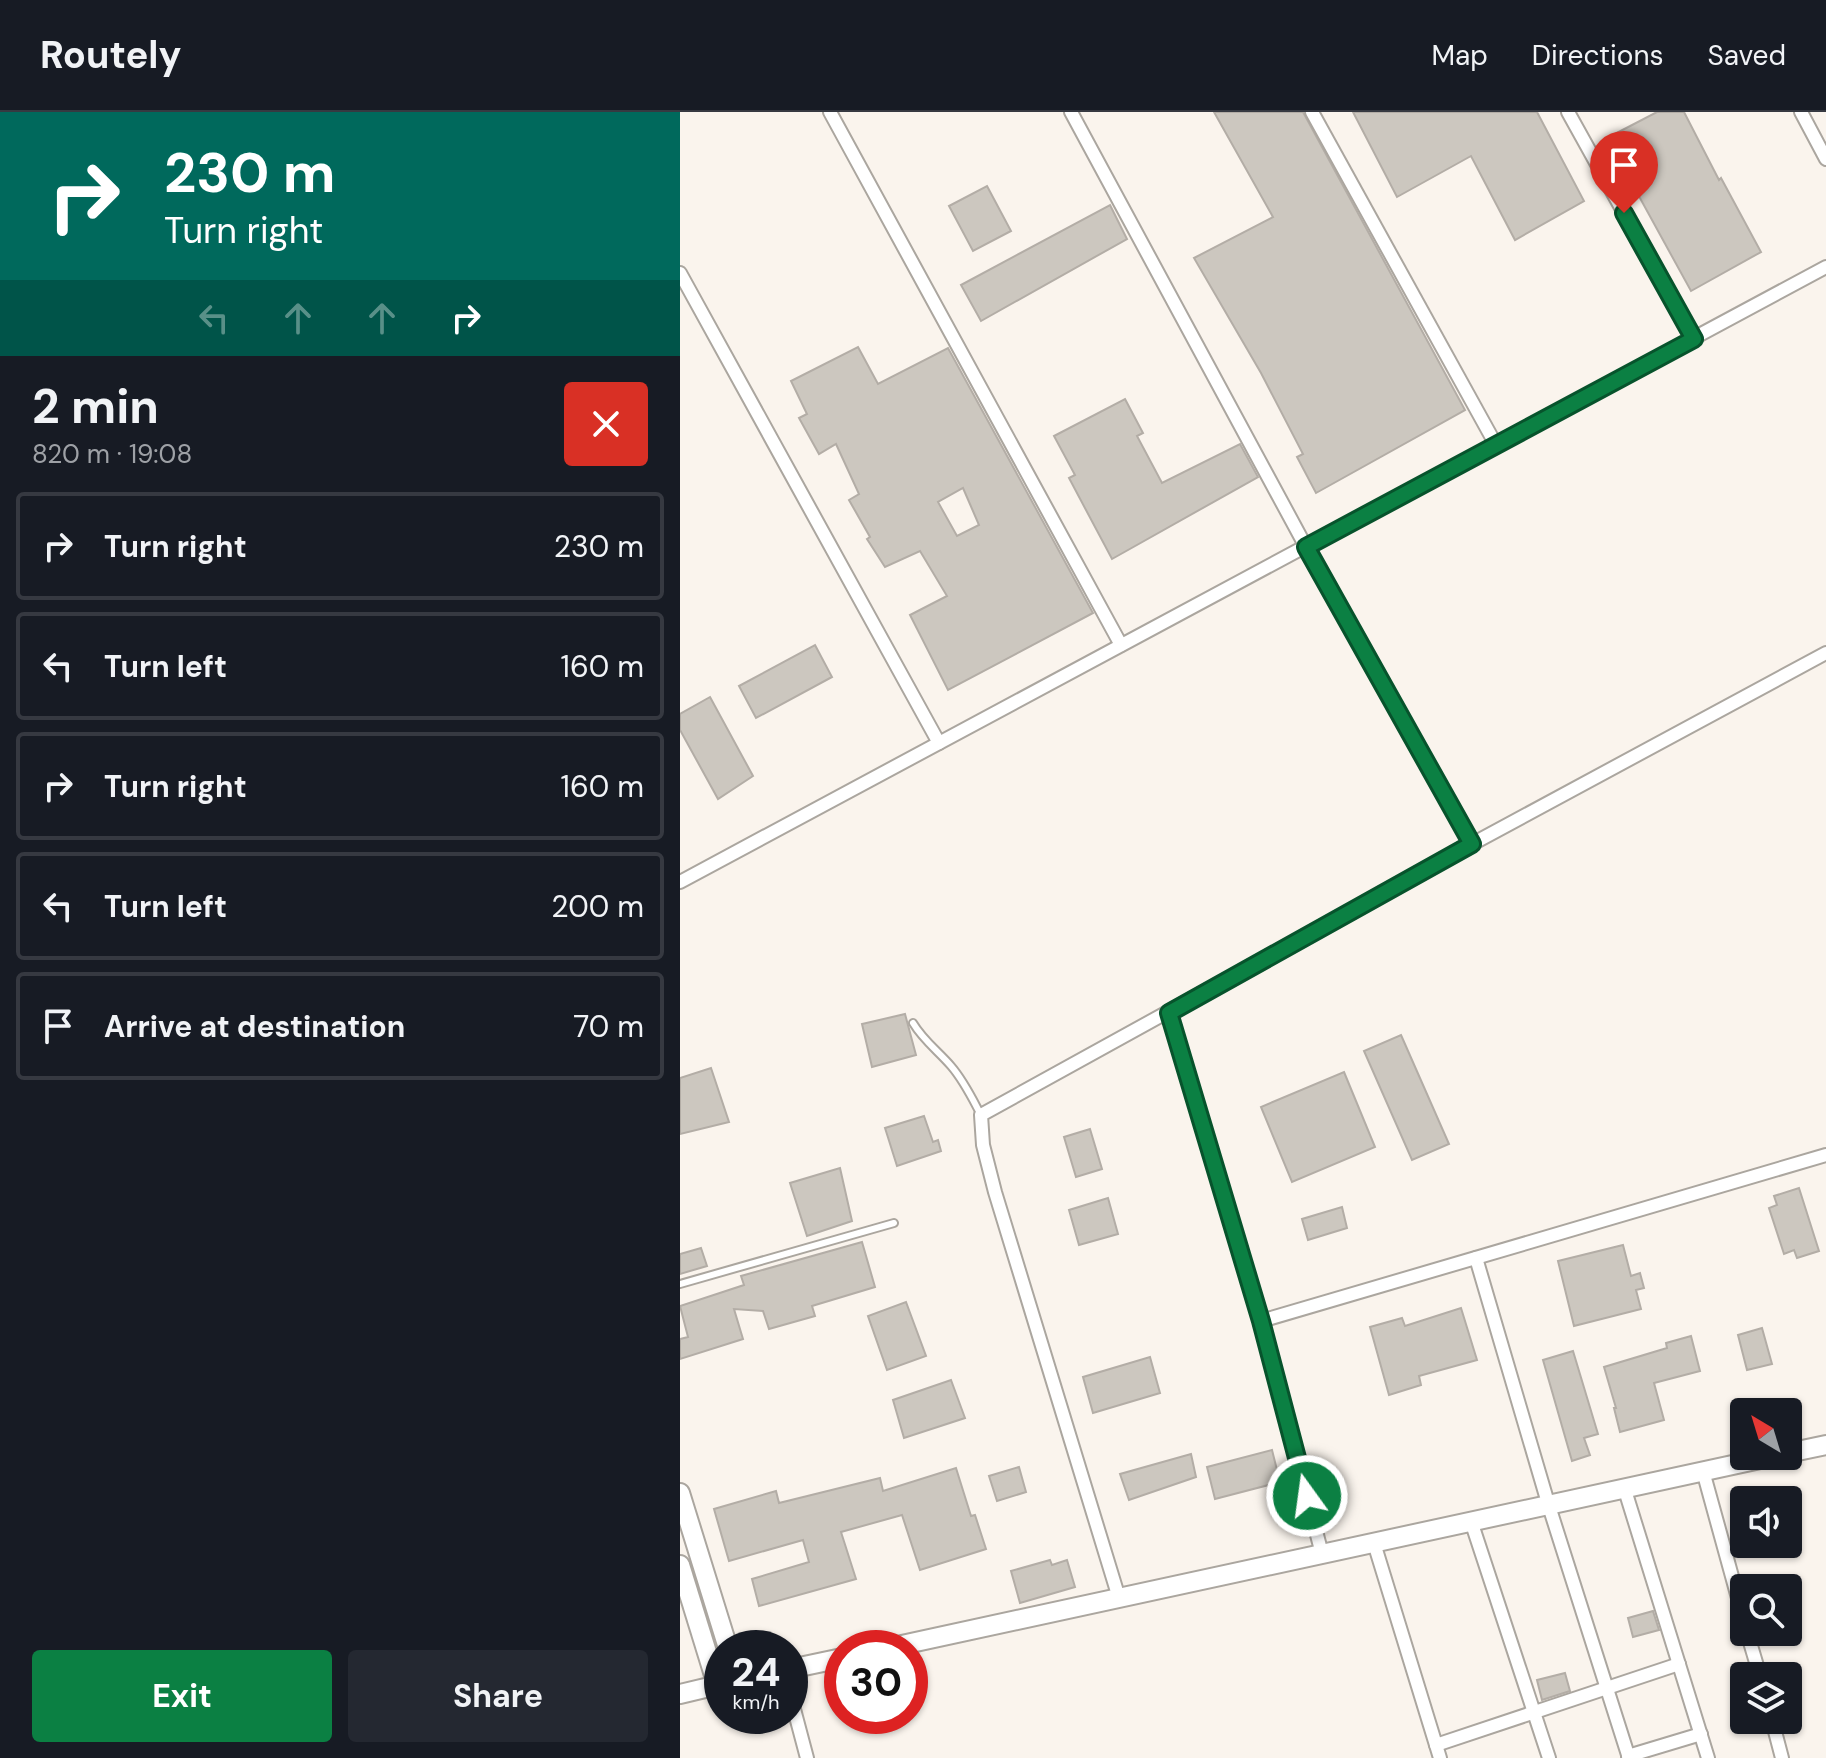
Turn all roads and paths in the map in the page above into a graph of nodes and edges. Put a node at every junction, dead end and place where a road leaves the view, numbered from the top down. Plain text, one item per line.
1 (830, 112) edge
2 (1071, 112) edge
3 (1312, 112) edge
4 (1568, 112) edge
5 (1801, 112) edge
6 (1826, 159) edge
7 (1826, 267) edge
8 (680, 273) edge
9 (1694, 339) junction
10 (1496, 445) junction
11 (1306, 547) junction
12 (1121, 645) junction
13 (1826, 653) edge
14 (939, 743) junction
15 (1472, 844) junction
16 (680, 882) edge
17 (1169, 1013) junction
18 (913, 1023) dead end
19 (981, 1115) junction
20 (1826, 1155) edge
21 (894, 1223) dead end
22 (1476, 1258) junction
23 (680, 1284) edge
24 (1261, 1321) junction
25 (1826, 1445) edge
26 (1802, 1450) edge
27 (1730, 1465) edge
28 (1703, 1471) junction
29 (1624, 1487) junction
30 (680, 1493) edge
31 (1548, 1503) junction
32 (1471, 1521) junction
33 (1374, 1543) junction
34 (1322, 1554) junction
35 (680, 1565) edge
36 (1731, 1574) edge
37 (1119, 1598) junction
38 (722, 1630) edge
39 (704, 1636) edge
40 (928, 1639) edge
41 (1679, 1664) junction
42 (704, 1688) edge
43 (1607, 1688) junction
44 (680, 1694) edge
45 (1534, 1711) junction
46 (801, 1734) edge
47 (1701, 1734) junction
48 (1776, 1734) edge
49 (1438, 1752) edge
50 (1628, 1757) edge
51 (807, 1758) edge
52 (1549, 1758) edge
53 (1708, 1758) edge
54 (1782, 1758) edge

1 - 12 street
2 - 11 street
3 - 10 street
4 - 9 street
5 - 6 street
7 - 9 street
8 - 14 street
9 - 10 street
10 - 11 street
11 - 12 street
11 - 15 street
12 - 14 street
13 - 15 street
14 - 16 street
15 - 17 street
17 - 19 street
17 - 24 street
18 - 19 lane
19 - 37 street
20 - 22 street
21 - 23 lane
22 - 24 street
22 - 31 street
24 - 34 street
25 - 26 main road
27 - 28 main road
28 - 29 main road
28 - 36 street
29 - 31 main road
29 - 41 street
30 - 38 main road
31 - 32 main road
31 - 43 street
32 - 33 main road
32 - 45 street
33 - 34 main road
33 - 49 street
34 - 37 main road
35 - 39 main road
37 - 40 main road
41 - 43 street
41 - 47 street
42 - 44 main road
43 - 45 street
43 - 50 street
45 - 49 street
45 - 52 street
46 - 51 street
47 - 50 street
47 - 53 street
48 - 54 street

